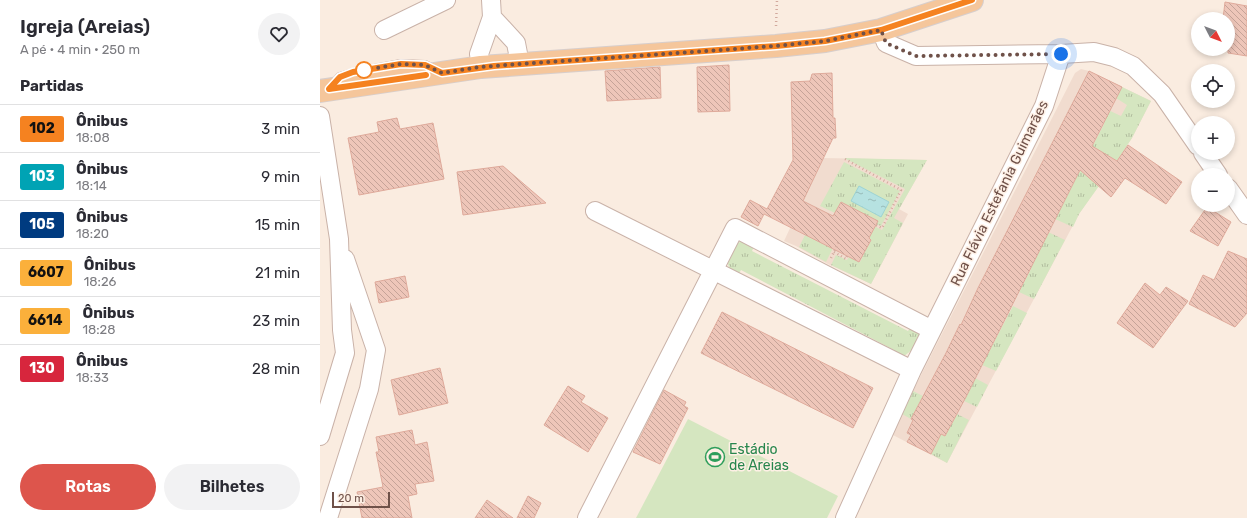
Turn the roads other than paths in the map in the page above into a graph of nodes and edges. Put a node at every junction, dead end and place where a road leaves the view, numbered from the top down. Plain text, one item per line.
1 (446, 0) edge
2 (972, 0) edge
3 (491, 8) edge
4 (384, 30) dead end
5 (881, 30) junction
6 (1061, 54) junction
7 (520, 64) junction
8 (480, 67) junction
9 (325, 90) edge
10 (320, 116) edge
11 (1191, 136) edge
12 (1235, 198) edge
13 (595, 211) dead end
14 (1247, 215) edge
15 (338, 239) junction
16 (713, 270) junction
17 (932, 330) junction
18 (912, 370) junction
19 (320, 436) edge
20 (328, 518) edge
21 (586, 518) edge
22 (845, 518) edge

1 - 4 street
2 - 5 main road
3 - 7 street
3 - 8 street
5 - 6 street
5 - 7 main road
6 - 11 street
6 - 17 street, Rua Flávia Estefania Guimarães
7 - 8 main road
8 - 9 main road
10 - 15 street
12 - 14 street
13 - 16 street
15 - 19 street
15 - 20 street
16 - 17 street
16 - 18 street
16 - 21 street
17 - 18 street, Rua Flávia Estefania Guimarães
18 - 22 street, Rua Flávia Estefania Guimarães

